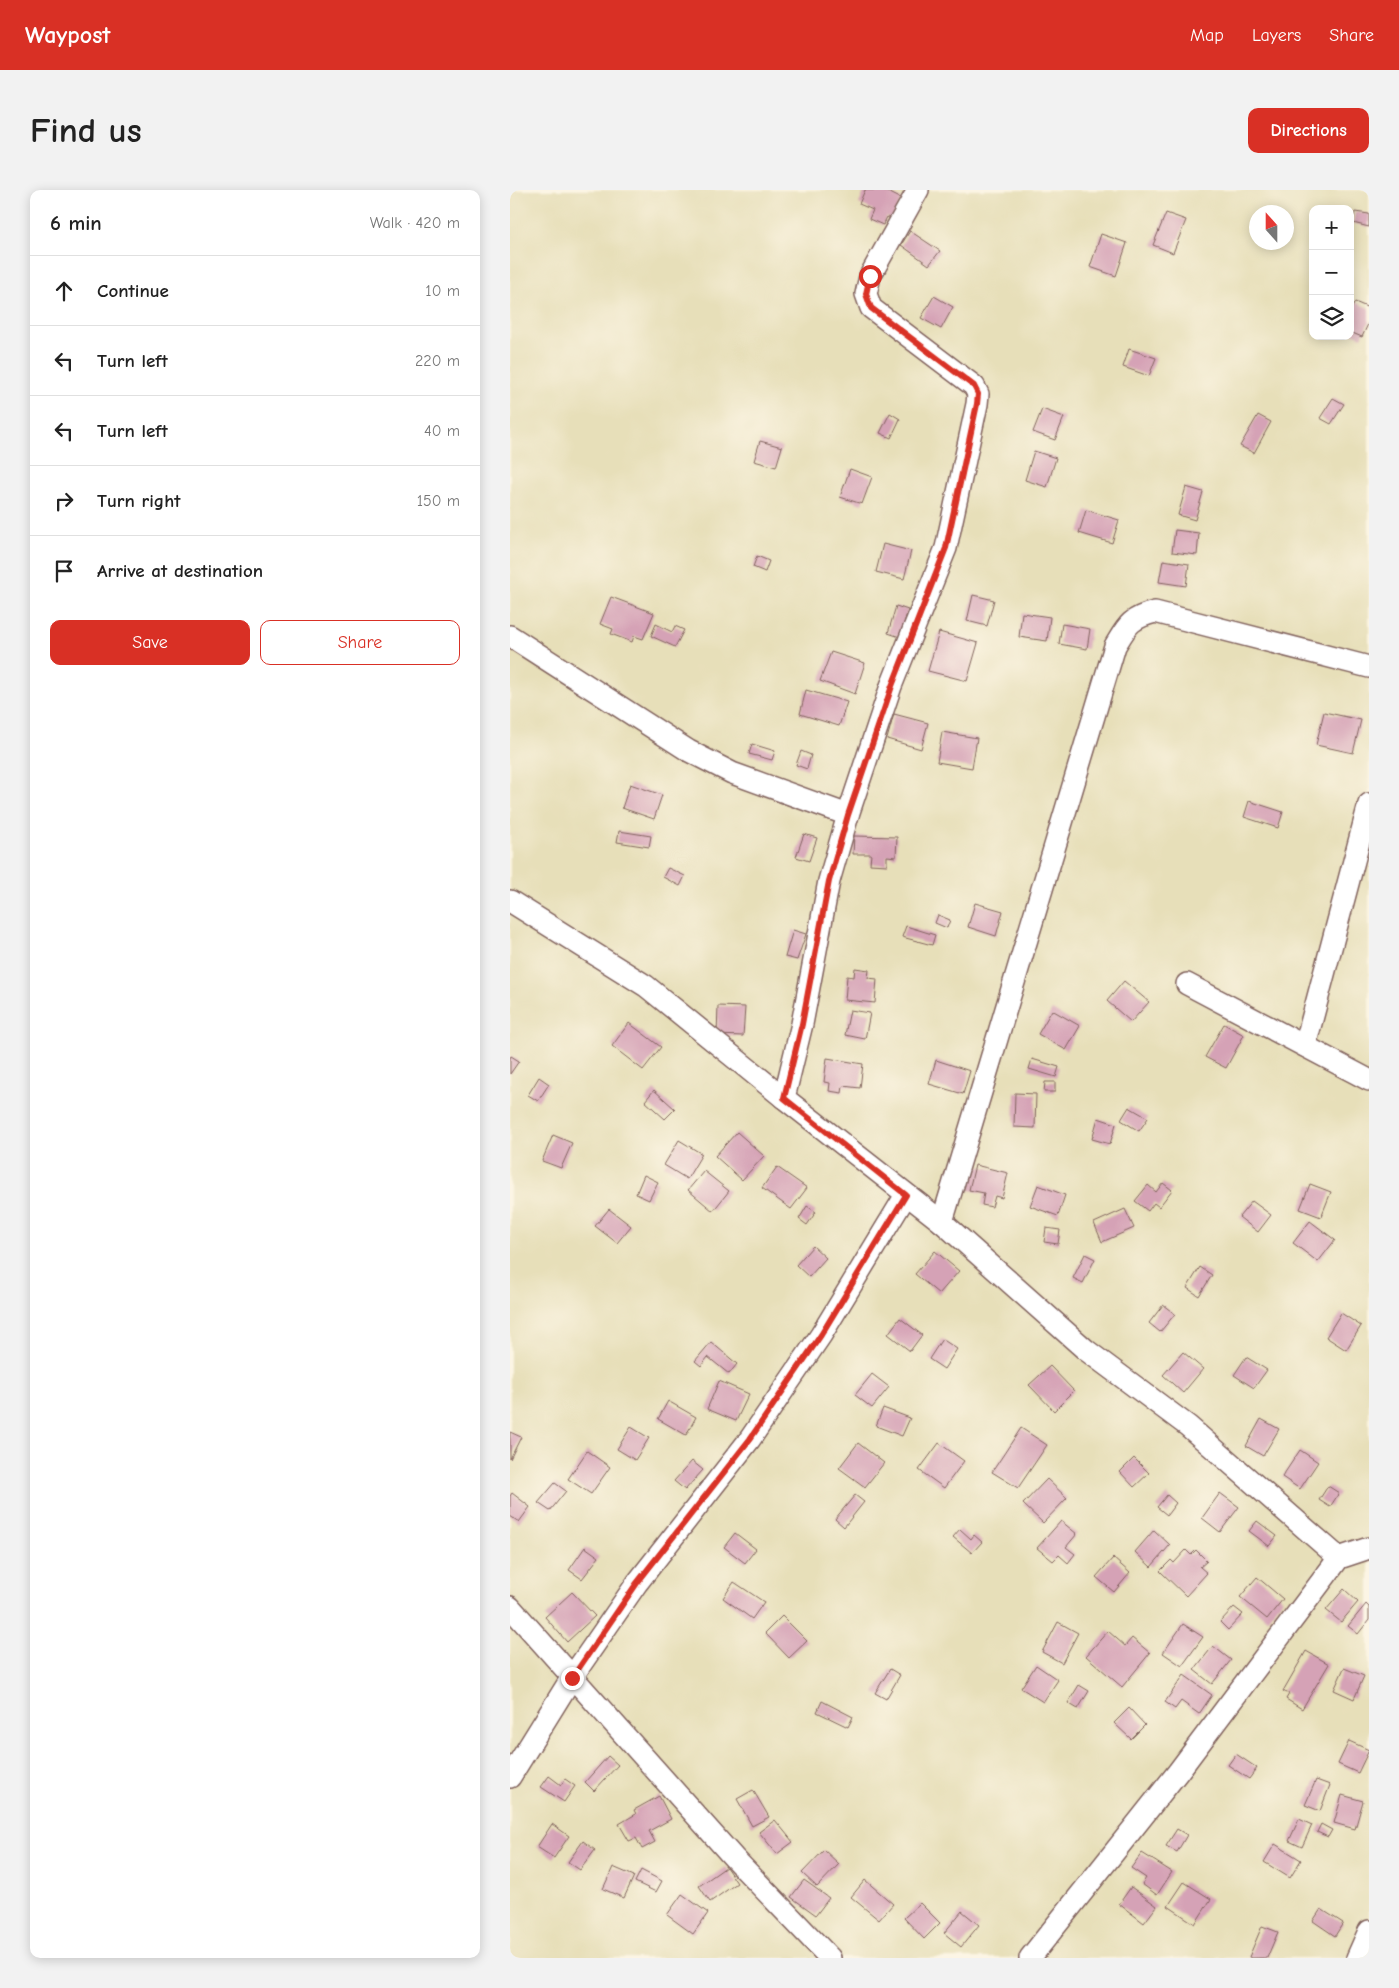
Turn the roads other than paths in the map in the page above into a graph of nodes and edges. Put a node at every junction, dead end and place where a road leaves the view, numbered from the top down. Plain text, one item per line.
1 (918, 190) edge
2 (510, 636) edge
3 (1369, 667) edge
4 (1369, 804) edge
5 (848, 815) junction
6 (510, 902) edge
7 (1187, 984) dead end
8 (1305, 1046) junction
9 (1369, 1080) edge
10 (784, 1098) junction
11 (906, 1195) junction
12 (942, 1222) junction
13 (1369, 1548) edge
14 (1339, 1558) junction
15 (510, 1607) edge
16 (572, 1678) junction
17 (510, 1777) edge
18 (1369, 1931) edge
19 (830, 1958) edge
20 (1030, 1958) edge
21 (1357, 1958) edge

1 - 5 street
2 - 5 street
3 - 12 street
4 - 8 street
5 - 10 street
6 - 10 street
7 - 8 street
8 - 9 street
10 - 11 street
11 - 12 street
11 - 16 street
12 - 14 street
13 - 14 street
14 - 20 street
15 - 16 street
16 - 17 street
16 - 19 street
18 - 21 street

